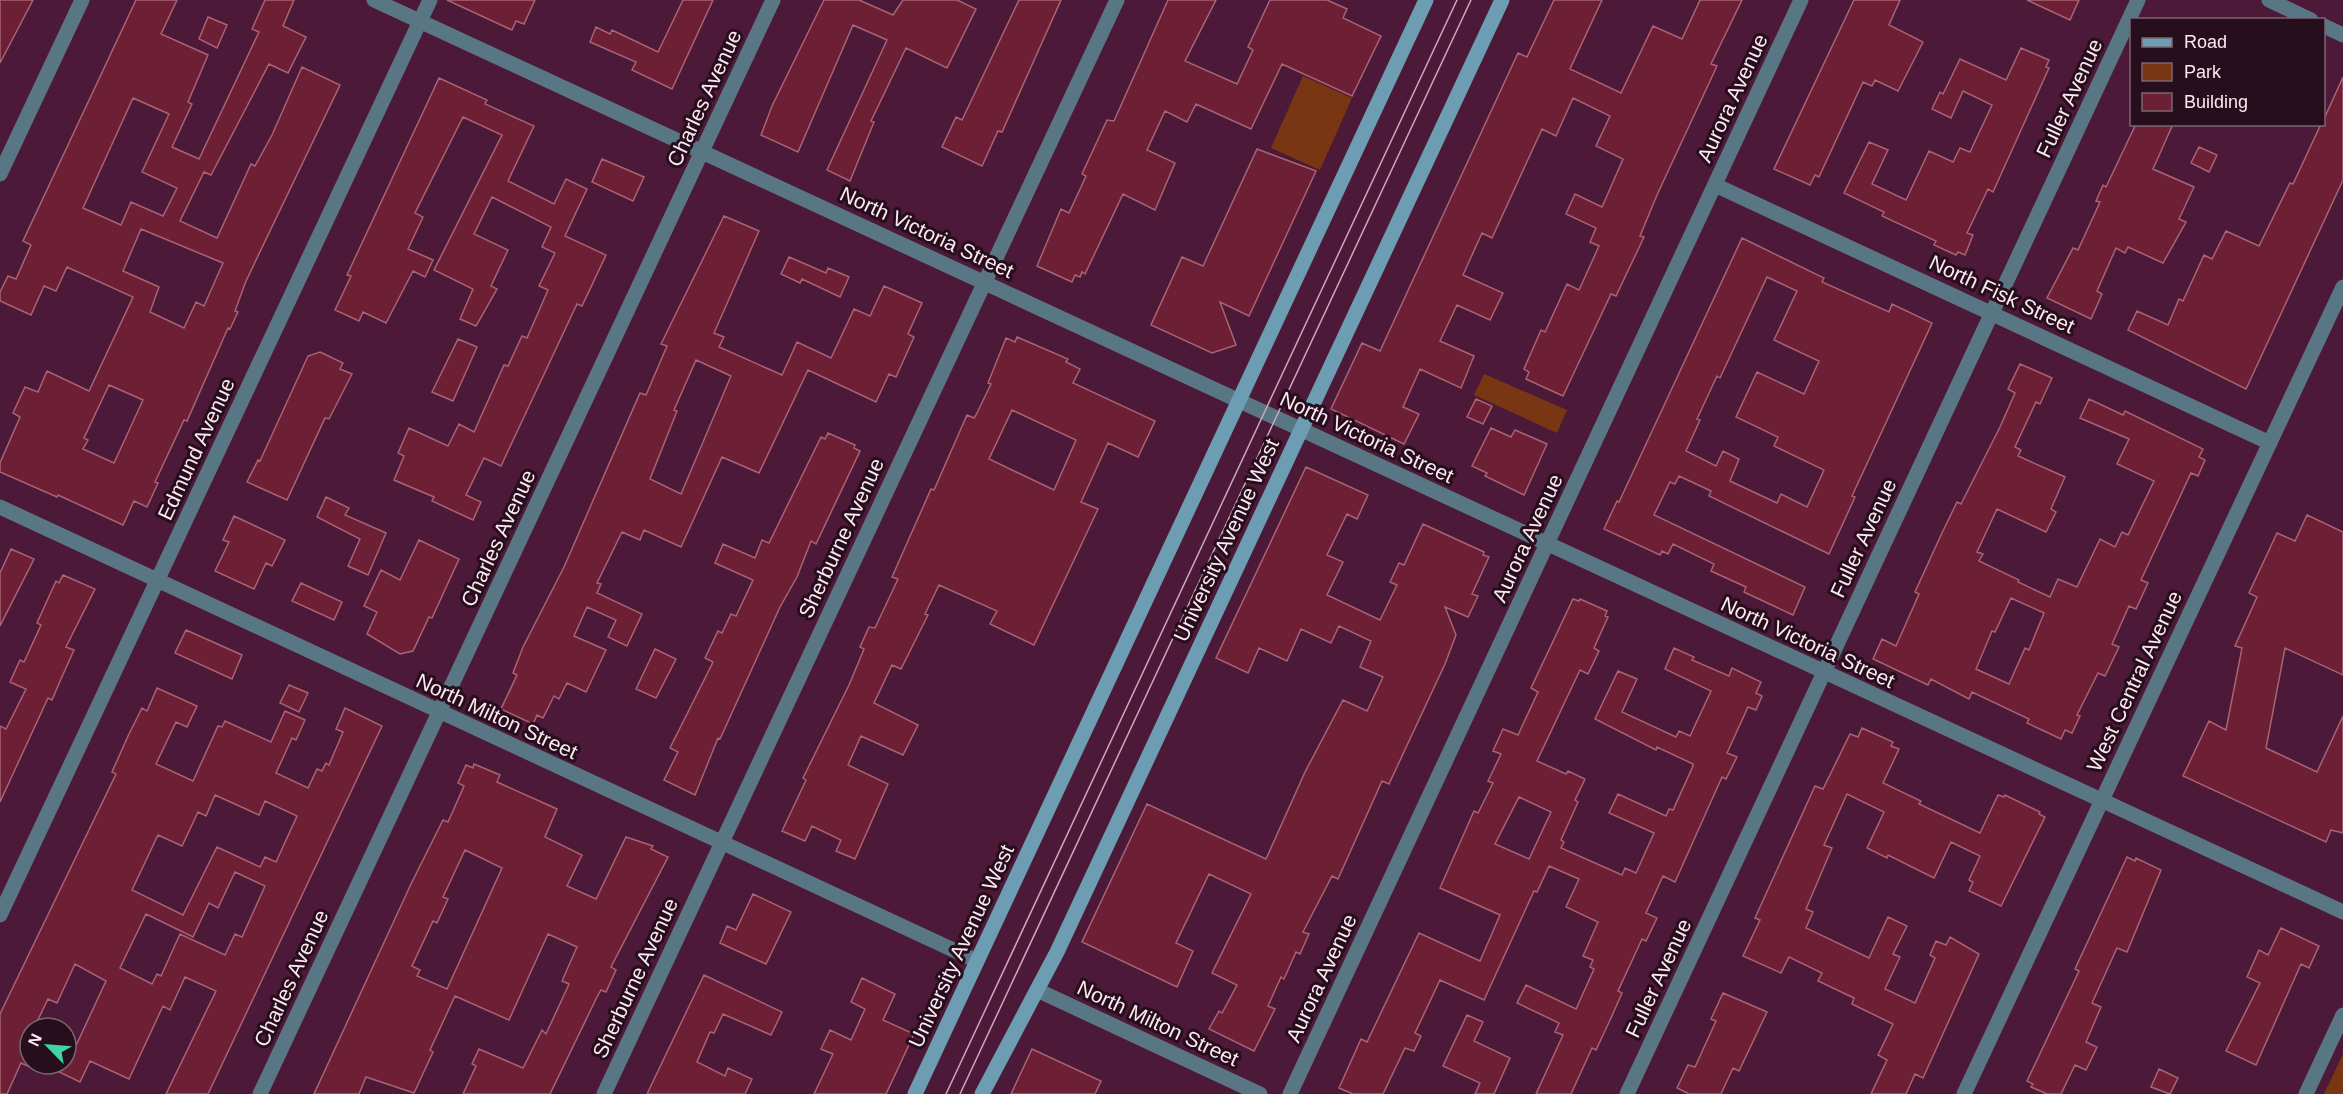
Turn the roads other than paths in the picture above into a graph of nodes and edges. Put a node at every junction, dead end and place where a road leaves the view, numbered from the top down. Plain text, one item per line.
1 (82, 0) edge
2 (374, 0) edge
3 (430, 0) edge
4 (773, 0) edge
5 (1117, 0) edge
6 (1426, 0) edge
7 (1502, 0) edge
8 (1801, 0) edge
9 (2138, 0) edge
10 (2269, 0) edge
11 (2307, 18) edge
12 (420, 21) junction
13 (2325, 26) edge
14 (2343, 35) edge
15 (703, 151) junction
16 (0, 174) edge
17 (1715, 185) junction
18 (985, 282) junction
19 (2343, 287) edge
20 (1992, 313) junction
21 (1239, 401) junction
22 (1302, 429) junction
23 (2270, 444) junction
24 (0, 507) edge
25 (1548, 544) junction
26 (158, 581) junction
27 (1823, 672) junction
28 (439, 712) junction
29 (2101, 801) junction
30 (722, 842) junction
31 (2343, 912) edge
32 (0, 915) edge
33 (977, 961) junction
34 (1038, 990) junction
35 (2343, 1015) edge
36 (260, 1094) edge
37 (604, 1094) edge
38 (915, 1094) edge
39 (982, 1094) edge
40 (1260, 1094) edge
41 (1290, 1094) edge
42 (1627, 1094) edge
43 (1965, 1094) edge
44 (2306, 1094) edge

1 - 16 street
2 - 12 street, North Victoria Street
3 - 12 street, Edmund Avenue
4 - 15 street, Charles Avenue
5 - 18 street, Sherburne Avenue
6 - 21 main road, University Avenue West
7 - 22 main road, University Avenue West
8 - 17 street, Aurora Avenue
9 - 20 street, Fuller Avenue
10 - 11 street
12 - 15 street, North Victoria Street
12 - 26 street, Edmund Avenue
13 - 14 street
15 - 18 street, North Victoria Street
15 - 28 street, Charles Avenue
17 - 20 street, North Fisk Street
17 - 25 street, Aurora Avenue
18 - 21 street, North Victoria Street
18 - 30 street, Sherburne Avenue
19 - 23 street, West Central Avenue
20 - 23 street, North Fisk Street
20 - 27 street, Fuller Avenue
21 - 22 street, North Victoria Street
21 - 33 main road, University Avenue West
22 - 25 street, North Victoria Street
22 - 34 main road, University Avenue West
23 - 29 street, West Central Avenue
24 - 26 street, North Milton Street
25 - 27 street, North Victoria Street
25 - 41 street, Aurora Avenue
26 - 28 street, North Milton Street
26 - 32 street, Edmund Avenue
27 - 29 street, North Victoria Street
27 - 42 street, Fuller Avenue
28 - 30 street, North Milton Street
28 - 36 street, Charles Avenue
29 - 31 street, North Victoria Street
29 - 43 street, West Central Avenue
30 - 33 street, North Milton Street
30 - 37 street, Sherburne Avenue
33 - 38 main road, University Avenue West
34 - 39 main road, University Avenue West
34 - 40 street, North Milton Street
35 - 44 street

